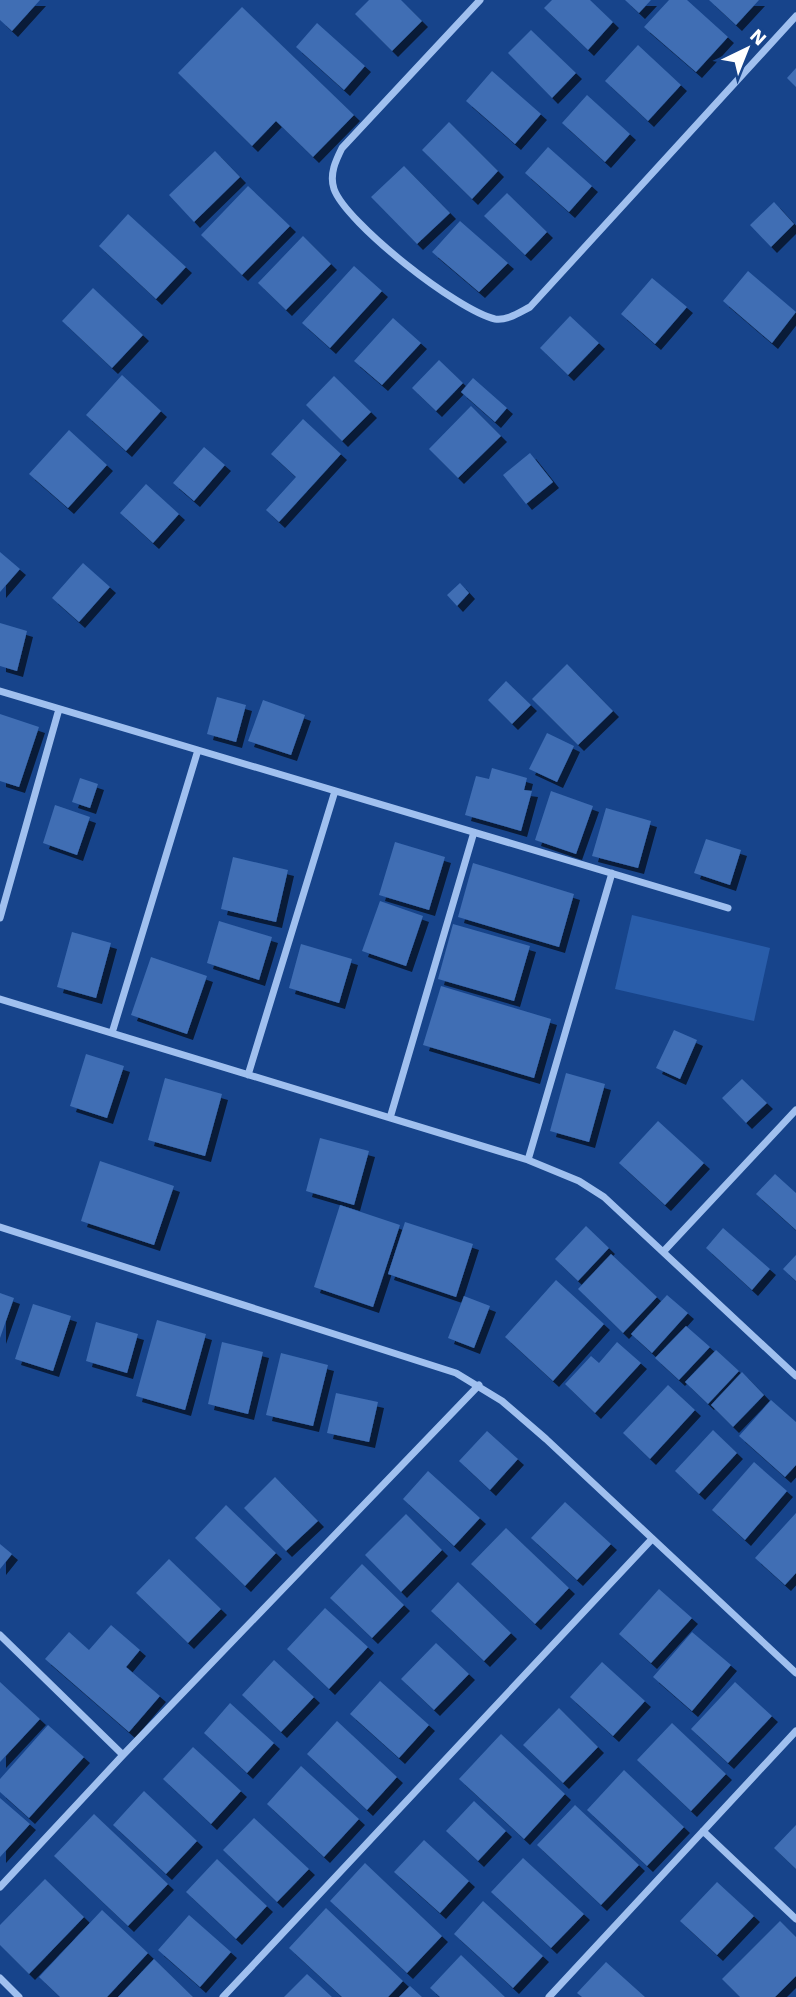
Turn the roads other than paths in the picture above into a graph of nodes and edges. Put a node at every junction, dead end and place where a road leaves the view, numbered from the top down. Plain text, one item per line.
1 (480, 0) edge
2 (796, 16) edge
3 (0, 691) edge
4 (59, 709) junction
5 (198, 750) junction
6 (335, 791) junction
7 (474, 832) junction
8 (612, 873) junction
9 (729, 908) dead end
10 (0, 918) edge
11 (0, 999) edge
12 (112, 1034) junction
13 (248, 1075) junction
14 (796, 1110) edge
15 (390, 1118) junction
16 (528, 1160) junction
17 (0, 1227) edge
18 (663, 1252) junction
19 (795, 1372) edge
20 (479, 1385) junction
21 (652, 1539) junction
22 (0, 1635) edge
23 (796, 1673) edge
24 (796, 1731) edge
25 (123, 1755) junction
26 (703, 1831) junction
27 (0, 1888) edge
28 (796, 1919) edge
29 (0, 1978) edge
30 (19, 1997) edge
31 (223, 1997) edge
32 (549, 1997) edge

1 - 2 street
3 - 4 street
4 - 5 street
4 - 10 street
5 - 6 street
5 - 12 street
6 - 7 street
6 - 13 street
7 - 8 street
7 - 15 street
8 - 9 street
8 - 16 street
11 - 12 street
12 - 13 street
13 - 15 street
14 - 18 street
15 - 16 street
16 - 18 street
17 - 20 street
18 - 19 street
20 - 21 street
20 - 25 street
21 - 23 street
21 - 31 street
22 - 25 street
24 - 26 street
25 - 27 street
26 - 28 street
26 - 32 street
29 - 30 street

